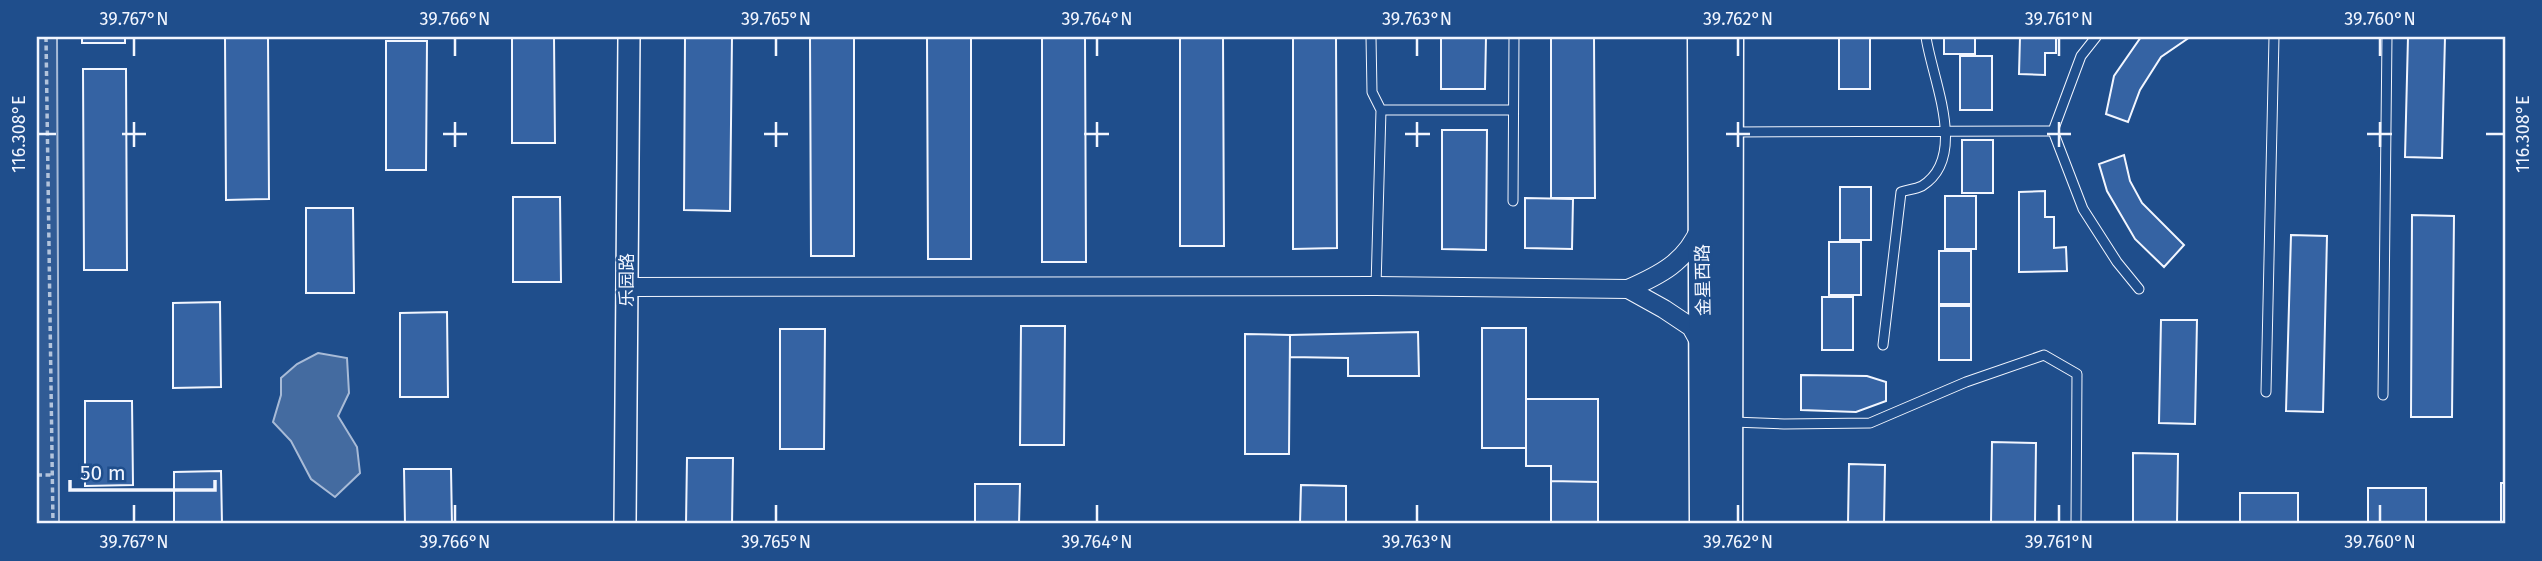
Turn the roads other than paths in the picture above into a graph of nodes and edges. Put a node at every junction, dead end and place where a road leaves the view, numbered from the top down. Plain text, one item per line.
1 (629, 37) edge
2 (1371, 37) edge
3 (1514, 37) edge
4 (1702, 37) edge
5 (1729, 37) edge
6 (1926, 37) edge
7 (2096, 37) edge
8 (2274, 37) edge
9 (2387, 37) edge
10 (1381, 110) junction
11 (1513, 110) junction
12 (2053, 131) junction
13 (1728, 132) junction
14 (1947, 132) junction
15 (1513, 201) dead end
16 (1703, 221) junction
17 (1376, 286) junction
18 (627, 287) junction
19 (1628, 289) junction
20 (2138, 289) dead end
21 (1883, 345) dead end
22 (1704, 352) junction
23 (2266, 392) dead end
24 (2383, 395) dead end
25 (1728, 421) junction
26 (625, 524) edge
27 (1704, 524) edge
28 (1728, 524) edge
29 (2076, 524) edge

1 - 18 street, 乐园路
2 - 10 lane
3 - 11 lane
4 - 16 main road, 金星西路
5 - 13 main road, 金星西路
6 - 14 lane
7 - 12 lane
8 - 23 lane
9 - 24 lane
10 - 11 lane
10 - 17 lane
11 - 15 lane
12 - 14 lane
12 - 20 lane
13 - 14 lane
13 - 25 main road, 金星西路
14 - 21 lane
16 - 19 street
16 - 22 main road, 金星西路
17 - 18 street
17 - 19 street
18 - 26 street, 乐园路
19 - 22 street
22 - 27 main road, 金星西路
25 - 28 main road, 金星西路
25 - 29 lane

